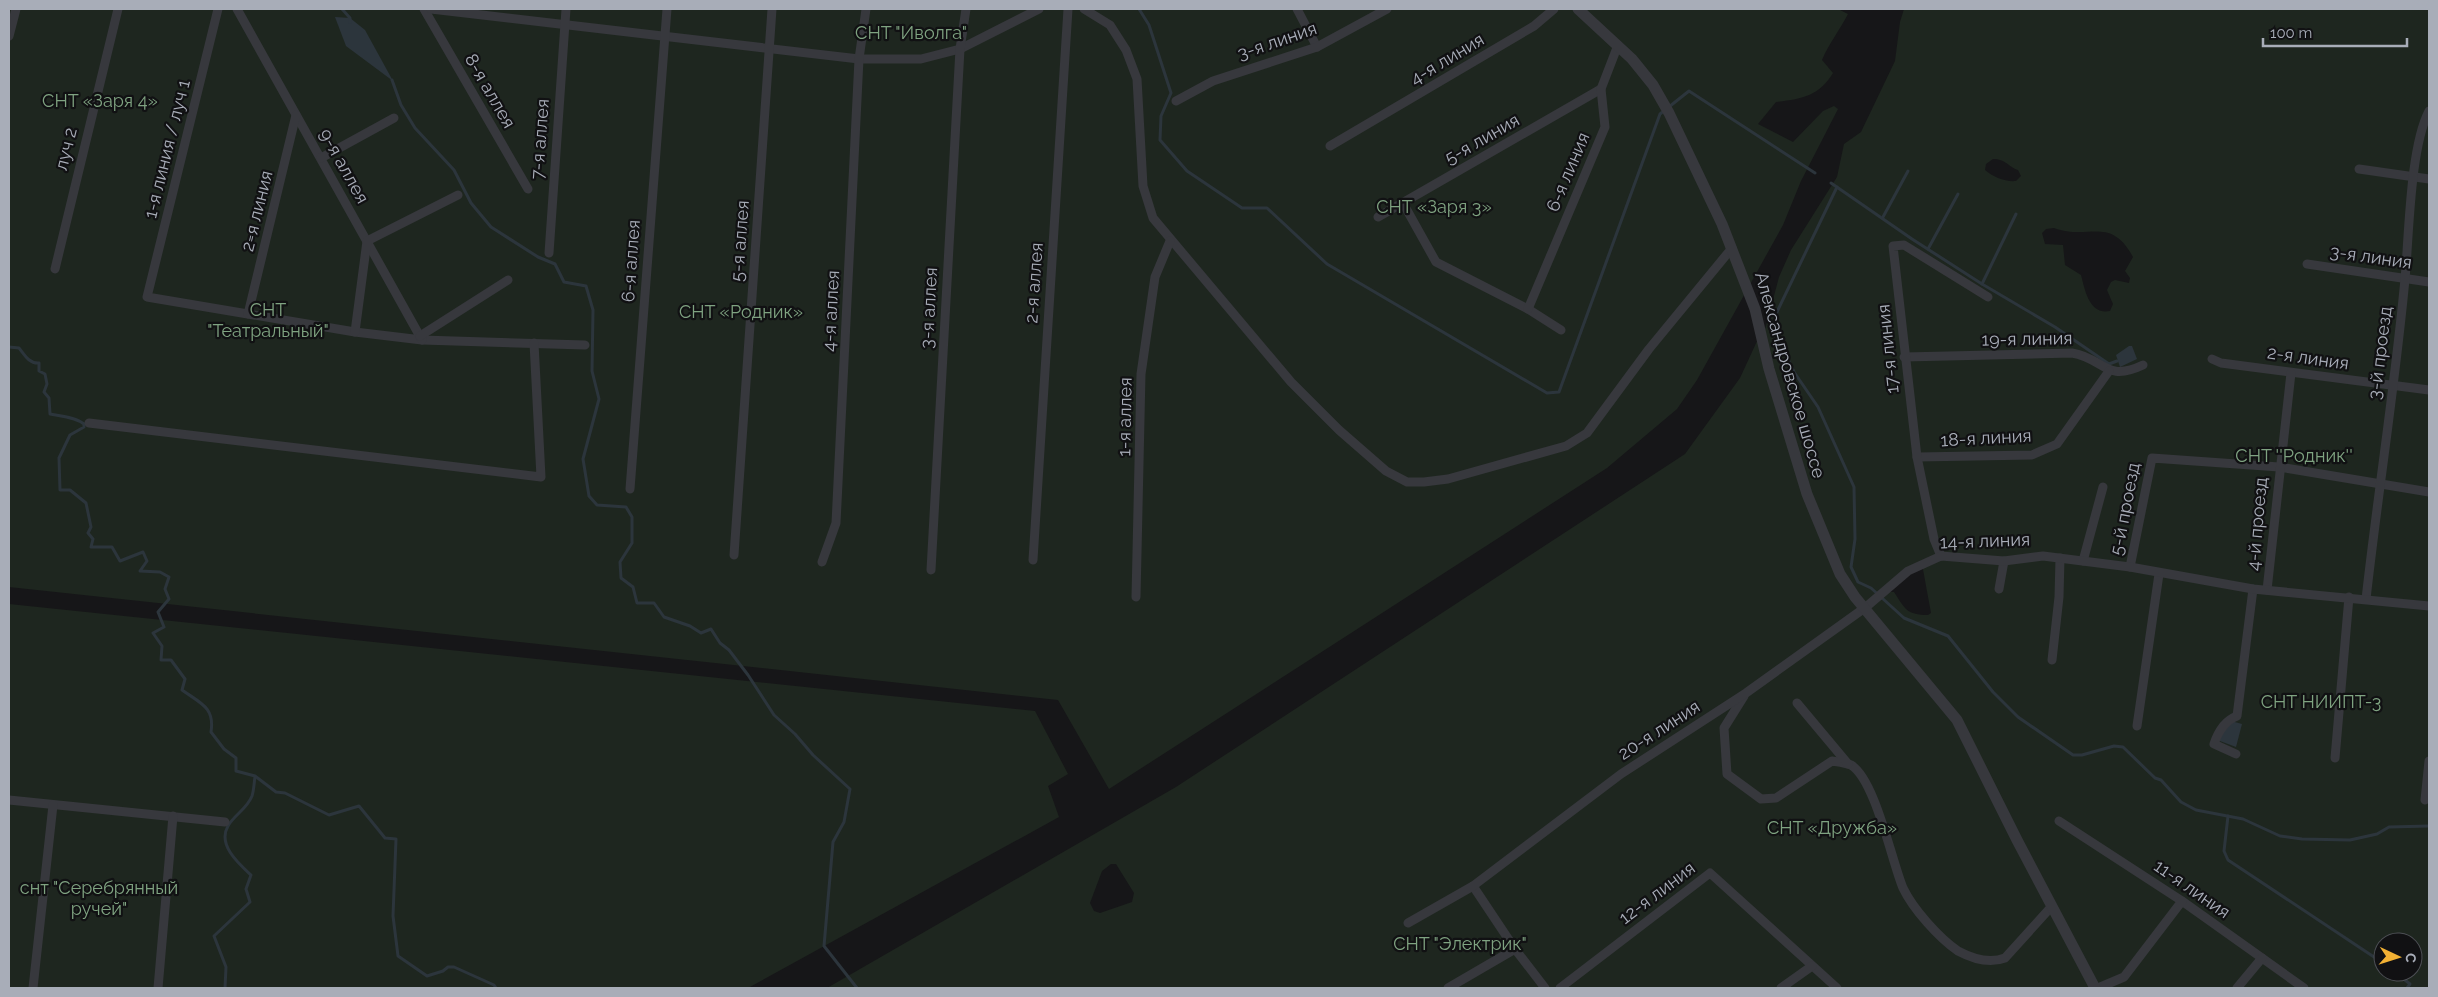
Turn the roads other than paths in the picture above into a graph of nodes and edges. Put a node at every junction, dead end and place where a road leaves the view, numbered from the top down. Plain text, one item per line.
1 (16, 9) edge
2 (118, 9) edge
3 (218, 9) edge
4 (237, 9) edge
5 (424, 9) edge
6 (430, 9) edge
7 (566, 9) edge
8 (667, 9) edge
9 (772, 9) edge
10 (866, 9) edge
11 (966, 9) edge
12 (1039, 9) edge
13 (1068, 9) edge
14 (1084, 9) edge
15 (1296, 9) edge
16 (1387, 9) edge
17 (1554, 9) edge
18 (1578, 9) edge
19 (462, 10) edge
20 (564, 26) junction
21 (9, 36) edge
22 (665, 36) junction
23 (1618, 46) junction
24 (1317, 47) junction
25 (960, 48) junction
26 (769, 49) junction
27 (859, 59) junction
28 (1601, 89) junction
29 (1176, 101) dead end
30 (2429, 111) edge
31 (296, 115) junction
32 (394, 118) dead end
33 (1330, 146) dead end
34 (320, 158) junction
35 (2359, 169) dead end
36 (2414, 178) junction
37 (2429, 179) edge
38 (528, 189) dead end
39 (458, 195) dead end
40 (1404, 203) junction
41 (1378, 217) dead end
42 (1170, 240) junction
43 (367, 241) junction
44 (1732, 248) junction
45 (549, 253) dead end
46 (2308, 264) dead end
47 (55, 268) dead end
48 (2405, 279) junction
49 (508, 280) dead end
50 (2429, 282) edge
51 (1988, 297) dead end
52 (1528, 309) junction
53 (248, 314) junction
54 (1561, 330) dead end
55 (355, 332) junction
56 (421, 338) junction
57 (534, 343) junction
58 (585, 345) dead end
59 (1904, 357) junction
60 (2212, 359) dead end
61 (2143, 364) dead end
62 (2109, 371) junction
63 (2291, 372) junction
64 (2394, 385) junction
65 (2429, 390) edge
66 (90, 423) dead end
67 (1917, 457) junction
68 (2279, 468) junction
69 (2379, 484) junction
70 (2103, 487) dead end
71 (630, 489) dead end
72 (2429, 492) edge
73 (734, 555) dead end
74 (1941, 556) junction
75 (2060, 558) junction
76 (1033, 560) dead end
77 (2083, 560) junction
78 (2004, 561) junction
79 (822, 562) dead end
80 (2126, 567) junction
81 (931, 570) dead end
82 (2159, 574) junction
83 (1999, 589) dead end
84 (2253, 589) junction
85 (2267, 590) junction
86 (2349, 597) junction
87 (1136, 598) dead end
88 (2366, 599) junction
89 (2429, 606) edge
90 (1866, 607) junction
91 (2052, 660) dead end
92 (1746, 693) junction
93 (1797, 703) dead end
94 (2137, 726) dead end
95 (2236, 754) dead end
96 (2335, 758) dead end
97 (2429, 762) edge
98 (1848, 765) junction
99 (9, 800) edge
100 (2425, 800) dead end
101 (53, 805) junction
102 (173, 816) junction
103 (2059, 821) dead end
104 (225, 822) dead end
105 (1473, 886) junction
106 (2182, 901) junction
107 (2052, 906) junction
108 (1408, 923) dead end
109 (1514, 949) junction
110 (2262, 958) junction
111 (1812, 966) junction
112 (33, 988) edge
113 (158, 988) edge
114 (1448, 988) edge
115 (1545, 988) edge
116 (1560, 988) edge
117 (1781, 988) edge
118 (1837, 988) edge
119 (2097, 988) edge
120 (2237, 988) edge
121 (2304, 988) edge

1 - 21 street
2 - 47 street, луч 2
3 - 53 street, 1-я линия / луч 1
4 - 31 street, 9-я аллея
5 - 38 street, 8-я аллея
6 - 19 street
7 - 20 street
8 - 22 street
9 - 26 street
10 - 27 street
11 - 25 street, 3-я аллея
12 - 25 street
13 - 76 street, 2-я аллея
14 - 42 street
15 - 24 street
16 - 24 street, 3-я линия
17 - 33 street, 4-я линия
18 - 23 street, Александровское шоссе
19 - 20 street
20 - 22 street
20 - 45 street, 7-я аллея
22 - 26 street
22 - 71 street, 6-я аллея
23 - 28 street, 6-я линия
23 - 44 street, Александровское шоссе
24 - 29 street, 3-я линия
25 - 27 street
25 - 81 street, 3-я аллея
26 - 27 street
26 - 73 street, 5-я аллея
27 - 79 street, 4-я аллея
28 - 40 street, 5-я линия
28 - 52 street, 6-я линия
30 - 36 street, 3-й проезд
31 - 34 street, 9-я аллея
31 - 53 street, 2=я линия
32 - 34 street
34 - 43 street, 9-я аллея
35 - 36 street
36 - 37 street
36 - 48 street, 3-й проезд
39 - 43 street
40 - 41 street, 5-я линия
40 - 52 street
42 - 44 street
42 - 87 street, 1-я аллея
43 - 55 street
43 - 56 street, 9-я аллея
44 - 90 street, Александровское шоссе
46 - 48 street, 3-я линия
48 - 50 street, 3-я линия
48 - 64 street, 3-й проезд
49 - 56 street
51 - 59 street, 17-я линия
52 - 54 street
53 - 55 street
55 - 56 street
56 - 57 street
57 - 58 street
57 - 66 street
59 - 62 street, 19-я линия
59 - 67 street, 17-я линия
60 - 63 street, 2-я линия
61 - 62 street
62 - 67 street, 18-я линия
63 - 64 street, 2-я линия
63 - 68 street, 4-й проезд
64 - 65 street, 2-я линия
64 - 69 street, 3-й проезд
67 - 74 street, 17-я линия
68 - 69 street
68 - 80 street, 5-й проезд
68 - 85 street, 4-й проезд
69 - 72 street
69 - 88 street, 3-й проезд
70 - 77 street
74 - 78 street, 14-я линия
74 - 90 street, 14-я линия
75 - 77 street, 14-я линия
75 - 78 street, 14-я линия
75 - 91 street
77 - 80 street, 14-я линия
78 - 83 street
80 - 82 street, 14-я линия
82 - 84 street, 14-я линия
82 - 94 street
84 - 85 street, 14-я линия
84 - 95 street
85 - 86 street, 14-я линия
86 - 88 street, 14-я линия
86 - 96 street
88 - 89 street, 14-я линия
90 - 92 street, 20-я линия
90 - 107 street, Александровское шоссе
92 - 98 street
92 - 105 street, 20-я линия
93 - 98 street
97 - 100 street
98 - 107 street
99 - 101 street
101 - 102 street
101 - 112 street
102 - 104 street
102 - 113 street
103 - 106 street, 11-я линия
105 - 108 street, 20-я линия
105 - 109 street
106 - 110 street, 11-я линия
106 - 119 street
107 - 119 street, Александровское шоссе
109 - 114 street
109 - 115 street
110 - 120 street
110 - 121 street, 11-я линия
111 - 116 street, 12-я линия
111 - 117 street
111 - 118 street, 12-я линия

